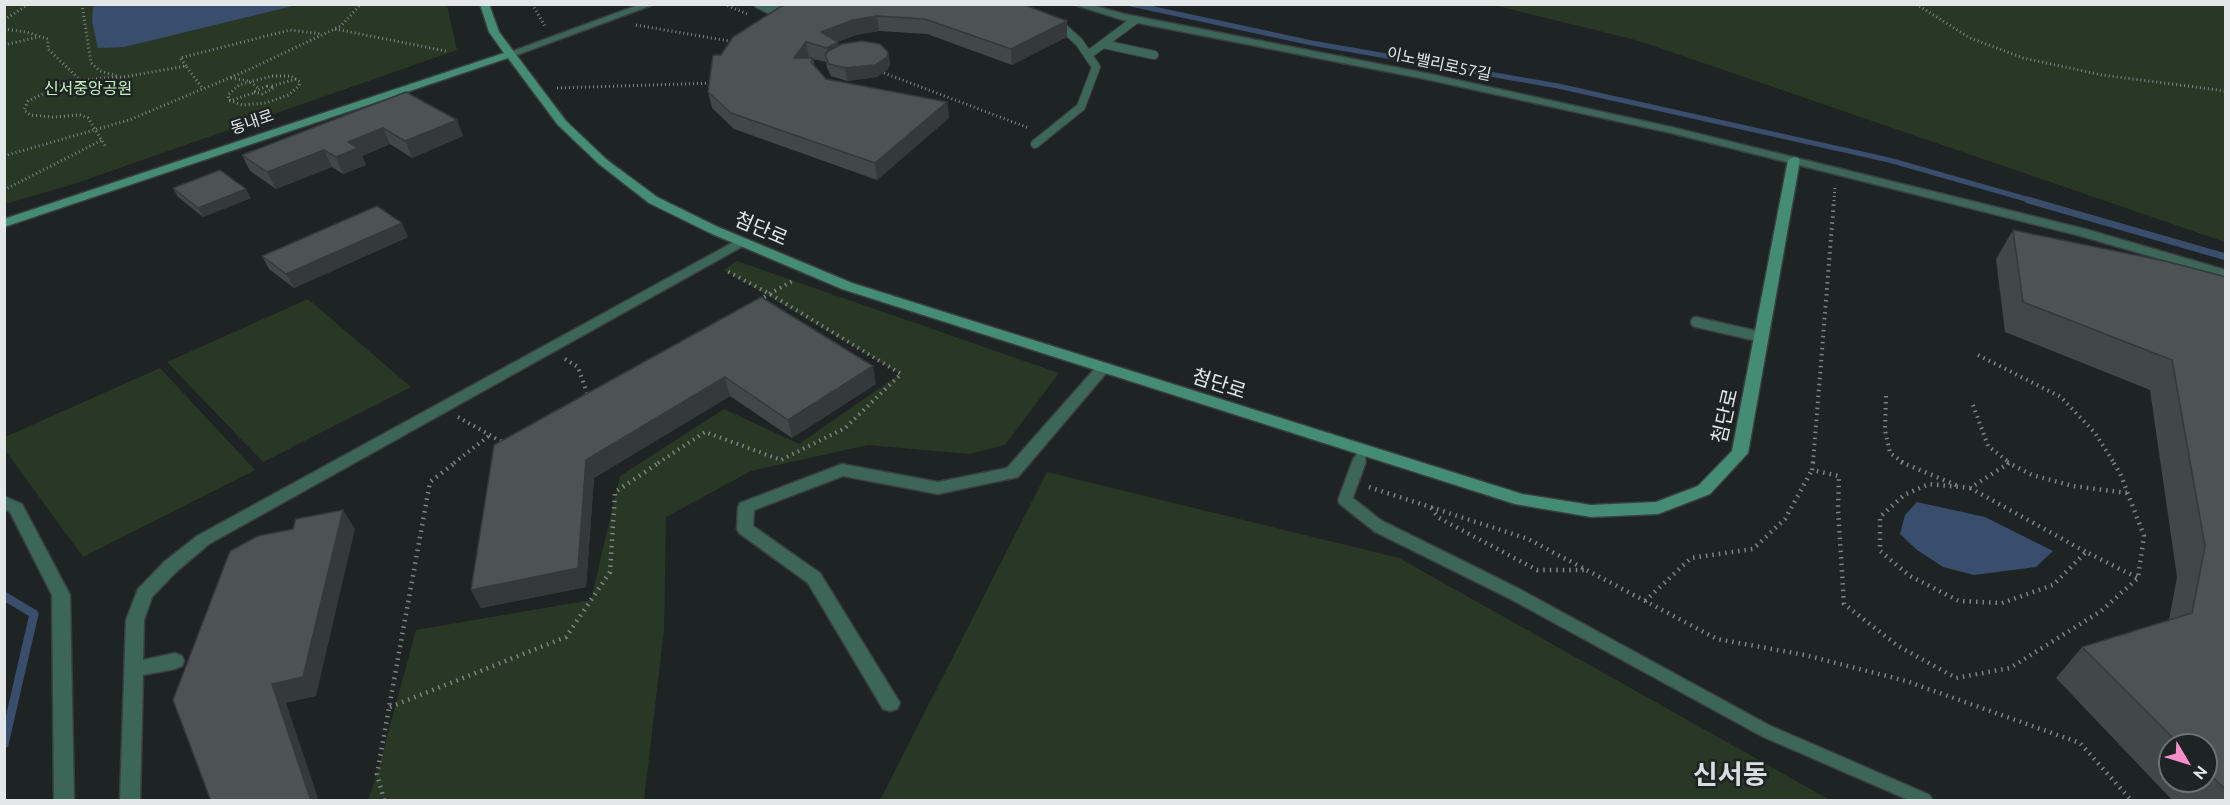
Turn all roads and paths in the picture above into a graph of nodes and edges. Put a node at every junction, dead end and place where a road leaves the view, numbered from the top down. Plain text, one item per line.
1 (29, 4) edge
2 (82, 4) edge
3 (362, 4) edge
4 (484, 4) edge
5 (532, 4) edge
6 (651, 4) edge
7 (724, 4) edge
8 (758, 4) edge
9 (789, 4) edge
10 (1076, 4) edge
11 (1916, 4) edge
12 (756, 18) dead end
13 (1046, 18) edge
14 (4, 20) edge
15 (606, 20) junction
16 (1135, 20) junction
17 (4, 29) edge
18 (334, 29) junction
19 (323, 34) junction
20 (40, 36) junction
21 (552, 39) junction
22 (739, 42) edge
23 (1103, 44) junction
24 (4, 45) edge
25 (446, 51) dead end
26 (510, 54) junction
27 (1088, 55) junction
28 (1154, 55) dead end
29 (186, 66) junction
30 (884, 73) edge
31 (124, 77) junction
32 (229, 78) junction
33 (297, 79) junction
34 (80, 80) junction
35 (249, 81) junction
36 (715, 83) edge
37 (272, 86) junction
38 (258, 88) junction
39 (202, 89) junction
40 (536, 89) junction
41 (2226, 91) edge
42 (269, 92) junction
43 (254, 93) junction
44 (278, 100) junction
45 (228, 102) dead end
46 (96, 130) junction
47 (1047, 135) junction
48 (102, 140) junction
49 (1035, 144) dead end
50 (106, 147) dead end
51 (4, 156) edge
52 (1794, 160) junction
53 (1836, 171) junction
54 (4, 190) edge
55 (4, 223) edge
56 (741, 242) junction
57 (716, 266) dead end
58 (810, 271) junction
59 (2226, 274) edge
60 (770, 294) junction
61 (750, 306) edge
62 (1696, 322) dead end
63 (1761, 337) junction
64 (571, 350) dead end
65 (1978, 355) dead end
66 (1103, 368) junction
67 (599, 392) edge
68 (1886, 396) dead end
69 (1973, 405) dead end
70 (442, 408) junction
71 (490, 435) junction
72 (508, 446) edge
73 (1363, 451) junction
74 (2009, 463) junction
75 (1812, 470) junction
76 (1352, 482) junction
77 (1962, 488) junction
78 (1970, 488) junction
79 (2128, 494) junction
80 (4, 501) edge
81 (1430, 507) junction
82 (2086, 552) junction
83 (1587, 570) junction
84 (2138, 578) junction
85 (1645, 601) junction
86 (175, 661) dead end
87 (134, 669) junction
88 (890, 703) dead end
89 (390, 707) junction
90 (64, 801) edge
91 (130, 801) edge
92 (384, 801) edge
93 (1925, 801) edge
94 (2131, 801) edge

1 - 14 path
2 - 31 path
3 - 18 path
4 - 26 street, 첨단로
5 - 21 path
6 - 15 street
7 - 12 path
8 - 9 lane
10 - 16 street, 이노밸리로57길
11 - 41 path
13 - 27 lane
15 - 21 street
15 - 22 path
16 - 23 lane
16 - 52 street, 이노밸리로57길
17 - 20 path
18 - 19 path
18 - 25 path
19 - 29 path
19 - 32 path
20 - 24 path
20 - 34 path
21 - 26 street
23 - 27 lane
23 - 28 lane
26 - 40 street, 첨단로
26 - 55 street, 동내로
27 - 47 lane
29 - 31 path
29 - 39 path
30 - 47 path
31 - 34 path
32 - 35 path
32 - 39 path
33 - 35 path
33 - 37 path
33 - 44 path
34 - 46 path
35 - 38 path
35 - 44 path
36 - 40 path
37 - 38 path
37 - 42 path
38 - 43 path
39 - 46 path
40 - 56 street, 첨단로
42 - 43 path
42 - 44 path
43 - 45 path
46 - 48 path
46 - 51 path
47 - 49 lane
48 - 50 path
48 - 54 path
52 - 53 street, 이노밸리로57길
52 - 63 street, 첨단로
53 - 59 street, 이노밸리로57길
53 - 75 path
56 - 58 street, 첨단로
56 - 70 street
57 - 60 path
58 - 60 path
58 - 66 street, 첨단로
60 - 61 path
60 - 89 path
62 - 63 lane
63 - 73 street, 첨단로
64 - 67 path
65 - 79 path
66 - 73 street, 첨단로
66 - 88 street
68 - 77 path
69 - 74 path
70 - 71 path
70 - 87 street
71 - 72 path
71 - 89 path
73 - 76 lane
74 - 78 path
74 - 79 path
75 - 84 path
75 - 85 path
76 - 81 path
76 - 93 lane
77 - 78 path
77 - 82 path
78 - 82 path
79 - 84 path
80 - 90 street
81 - 83 path
81 - 83 path
82 - 84 path
83 - 85 path
85 - 94 path
86 - 87 street
87 - 91 street
89 - 92 path

